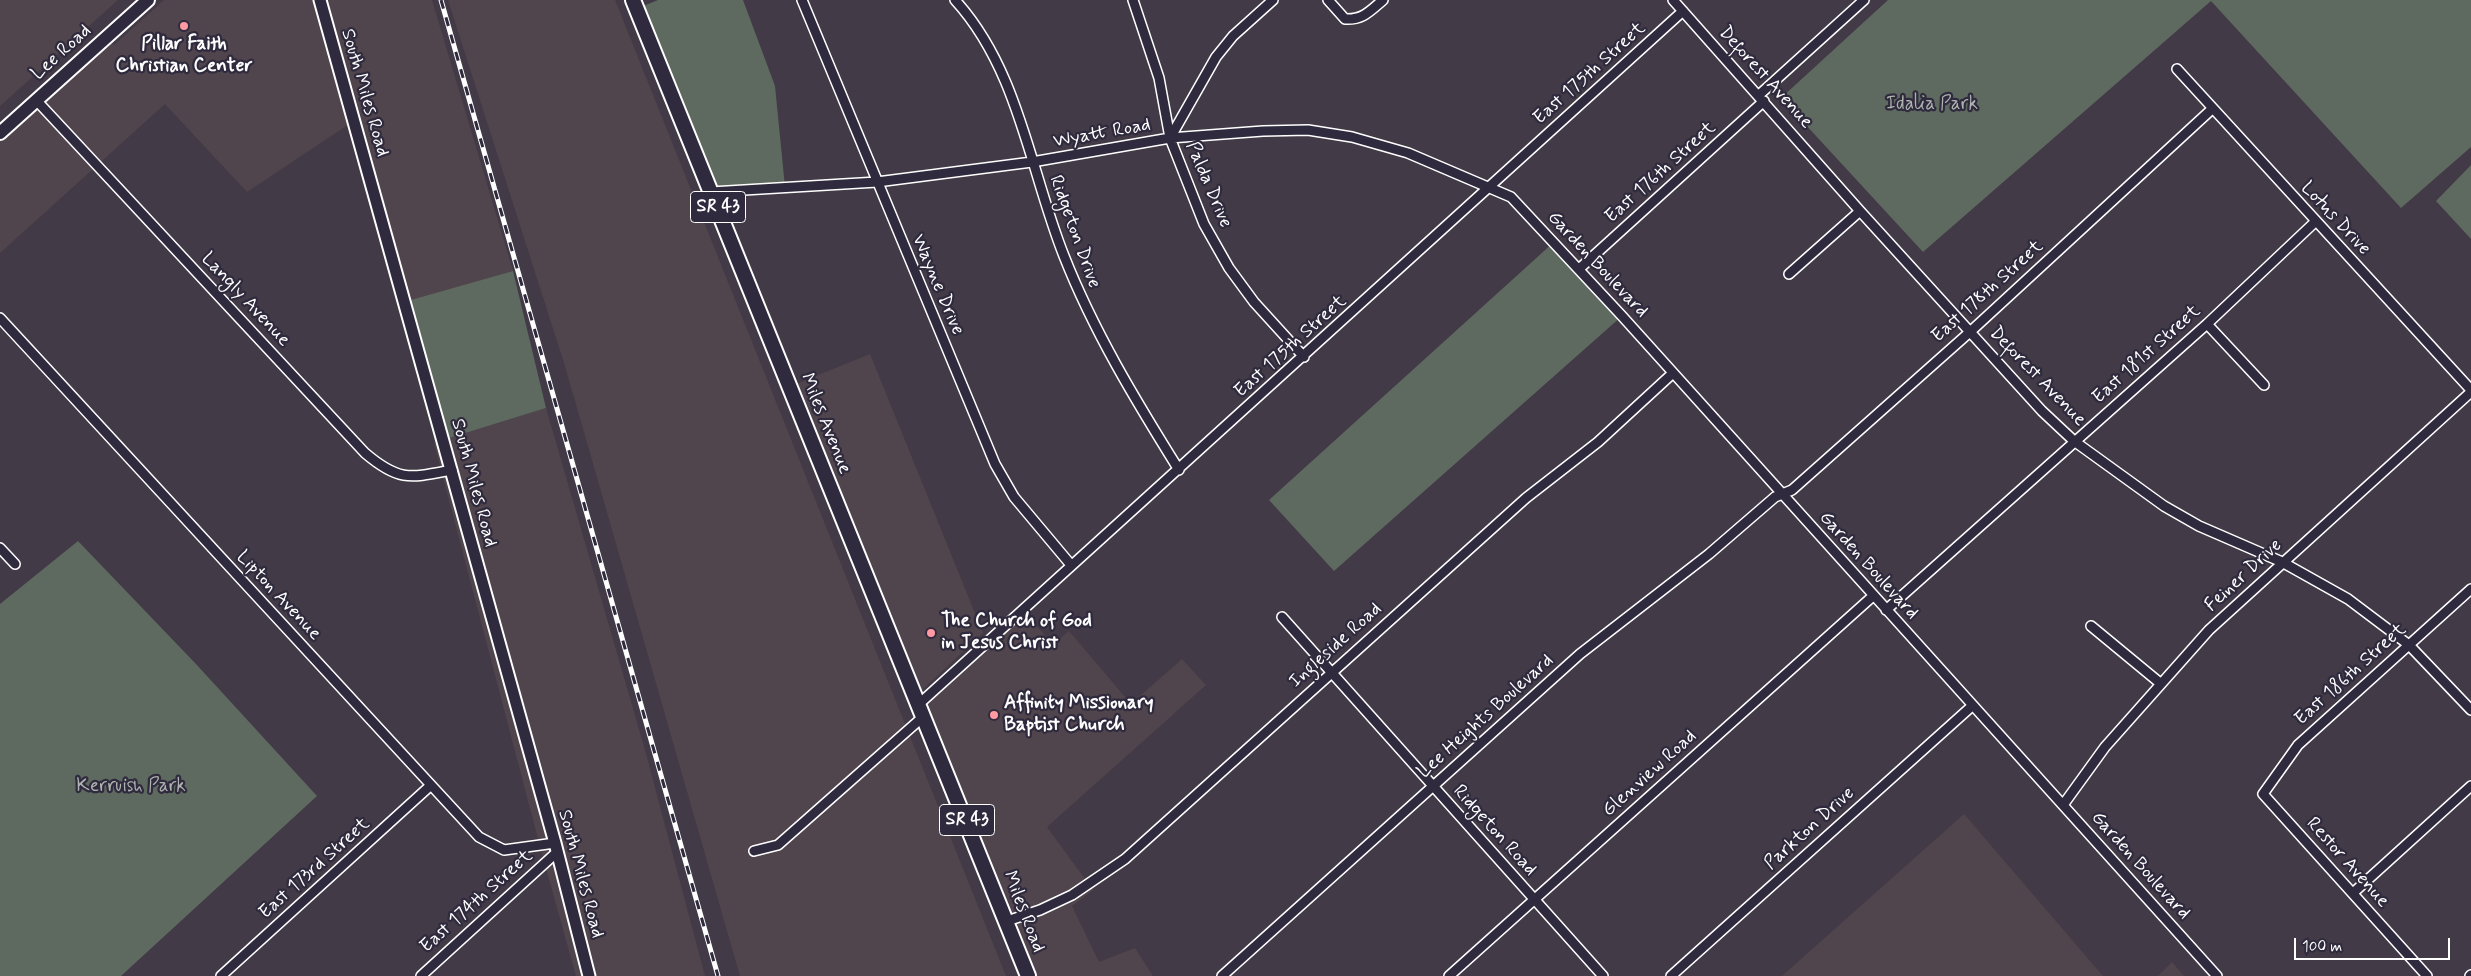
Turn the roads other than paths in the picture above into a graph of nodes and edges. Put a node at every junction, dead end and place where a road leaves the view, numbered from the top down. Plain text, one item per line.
1 (148, 0) edge
2 (320, 0) edge
3 (633, 0) edge
4 (802, 0) edge
5 (955, 0) edge
6 (1133, 0) edge
7 (1273, 0) edge
8 (1328, 0) edge
9 (1383, 0) edge
10 (1673, 0) edge
11 (1864, 0) edge
12 (1683, 11) junction
13 (2177, 69) dead end
14 (1762, 98) junction
15 (37, 101) junction
16 (2212, 109) junction
17 (0, 133) edge
18 (1170, 138) junction
19 (1032, 162) junction
20 (877, 182) junction
21 (1489, 188) junction
22 (712, 192) junction
23 (1860, 211) junction
24 (2315, 222) junction
25 (1579, 269) junction
26 (1789, 274) dead end
27 (0, 318) edge
28 (2207, 324) junction
29 (1971, 330) junction
30 (1304, 358) junction
31 (1673, 374) junction
32 (2264, 385) dead end
33 (2471, 391) edge
34 (2074, 441) junction
35 (452, 470) junction
36 (1179, 470) junction
37 (1783, 494) junction
38 (0, 548) edge
39 (2282, 562) junction
40 (15, 564) dead end
41 (1071, 565) junction
42 (2471, 589) edge
43 (1873, 596) junction
44 (1886, 610) junction
45 (1282, 617) dead end
46 (2091, 626) dead end
47 (2409, 645) junction
48 (1331, 672) junction
49 (2160, 683) junction
50 (1972, 706) junction
51 (921, 710) junction
52 (2471, 710) edge
53 (430, 786) junction
54 (1433, 786) junction
55 (2471, 786) edge
56 (2263, 794) joint
57 (2063, 805) junction
58 (555, 848) junction
59 (754, 851) dead end
60 (983, 861) joint
61 (2353, 893) junction
62 (1534, 900) junction
63 (1007, 921) junction
64 (221, 976) edge
65 (421, 976) edge
66 (589, 976) edge
67 (1028, 976) edge
68 (1222, 976) edge
69 (1450, 976) edge
70 (1603, 976) edge
71 (1671, 976) edge
72 (2216, 976) edge
73 (2427, 976) edge

1 - 15 main road, Lee Road
2 - 35 street, South Miles Road
3 - 22 main road, Miles Avenue / SR 43
4 - 20 street, Wayne Drive
5 - 19 street, Ridgeton Drive
6 - 18 street, Palda Drive
7 - 18 street
8 - 9 street
10 - 12 street, Deforest Avenue
11 - 14 street, East 176th Street
12 - 14 street, Deforest Avenue
12 - 21 street, East 175th Street
13 - 16 street, Lotus Drive
14 - 23 street, Deforest Avenue
14 - 25 street, East 176th Street
15 - 17 main road, Lee Road
15 - 35 street, Langly Avenue
16 - 24 street, Lotus Drive
16 - 29 street, East 178th Street
18 - 19 street, Wyatt Road
18 - 21 street, Wyatt Road
18 - 30 street, Palda Drive
19 - 20 street, Wyatt Road
19 - 36 street, Ridgeton Drive
20 - 22 street, Wyatt Road
20 - 41 street, Wayne Drive
21 - 25 street, Garden Boulevard
21 - 30 street, East 175th Street
22 - 51 main road, Miles Avenue / SR 43
23 - 26 street
23 - 29 street, Deforest Avenue
24 - 28 street, East 181st Street
24 - 33 street, Lotus Drive
25 - 31 street, Garden Boulevard
27 - 53 street, Lipton Avenue
28 - 32 street
28 - 34 street, East 181st Street
29 - 34 street, Deforest Avenue
29 - 37 street, East 178th Street
30 - 36 street, East 175th Street
31 - 37 street, Garden Boulevard
31 - 48 street, Ingleside Road
33 - 39 street, Feiner Drive
34 - 39 street, Deforest Avenue
34 - 44 street, East 181st Street
35 - 58 street, South Miles Road
36 - 41 street, East 175th Street
37 - 43 street, Garden Boulevard
37 - 54 street, Lee Heights Boulevard
38 - 40 street
39 - 47 street, Deforest Avenue
39 - 49 street, Feiner Drive
41 - 51 street, East 175th Street
42 - 47 street, East 186th Street
43 - 44 street, Garden Boulevard
43 - 62 street, Glenview Road
44 - 50 street, Garden Boulevard
45 - 48 street, Ridgeton Road
46 - 49 street
47 - 52 street, Deforest Avenue
47 - 56 street, East 186th Street
48 - 54 street, Ridgeton Road
48 - 63 street, Ingleside Road
49 - 57 street, Feiner Drive
50 - 57 street, Garden Boulevard
50 - 71 street, Parkton Drive
51 - 59 street, East 175th Street
51 - 60 main road, Miles Avenue / SR 43
53 - 58 street, Lipton Avenue
53 - 64 street, East 173rd Street
54 - 62 street, Ridgeton Road
54 - 68 street, Lee Heights Boulevard
55 - 61 street
56 - 61 street, Restor Avenue
57 - 72 street, Garden Boulevard
58 - 65 street, East 174th Street
58 - 66 street, South Miles Road
60 - 63 main road, Miles Road / SR 43
61 - 73 street, Restor Avenue
62 - 69 street, Glenview Road
62 - 70 street, Ridgeton Road
63 - 67 main road, Miles Road / SR 43

